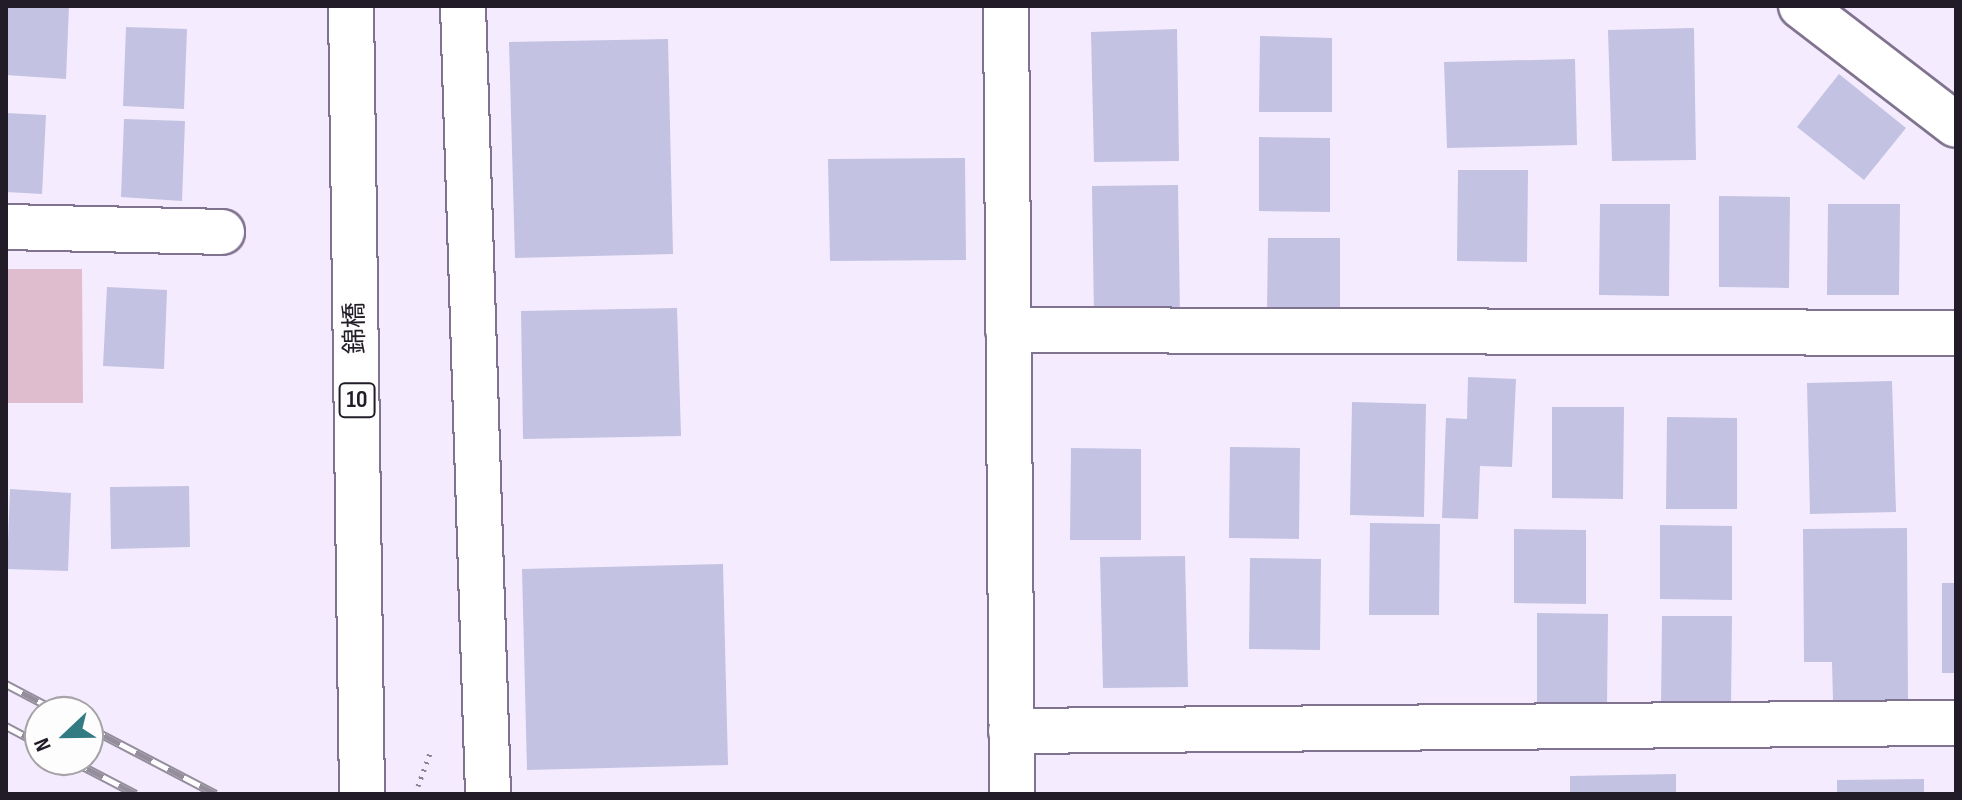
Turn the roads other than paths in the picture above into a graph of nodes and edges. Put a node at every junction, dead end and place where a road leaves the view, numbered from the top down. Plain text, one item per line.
1 (351, 6) edge
2 (463, 6) edge
3 (1006, 6) edge
4 (1801, 6) edge
5 (1956, 125) edge
6 (6, 227) edge
7 (222, 232) dead end
8 (1008, 330) junction
9 (1956, 333) edge
10 (1956, 723) edge
11 (1011, 731) junction
12 (362, 794) edge
13 (488, 794) edge
14 (1012, 794) edge

1 - 12 street, 錦橋 / 10
2 - 13 street
3 - 8 street
4 - 5 street
6 - 7 street
8 - 9 street
8 - 11 street
10 - 11 street
11 - 14 street

